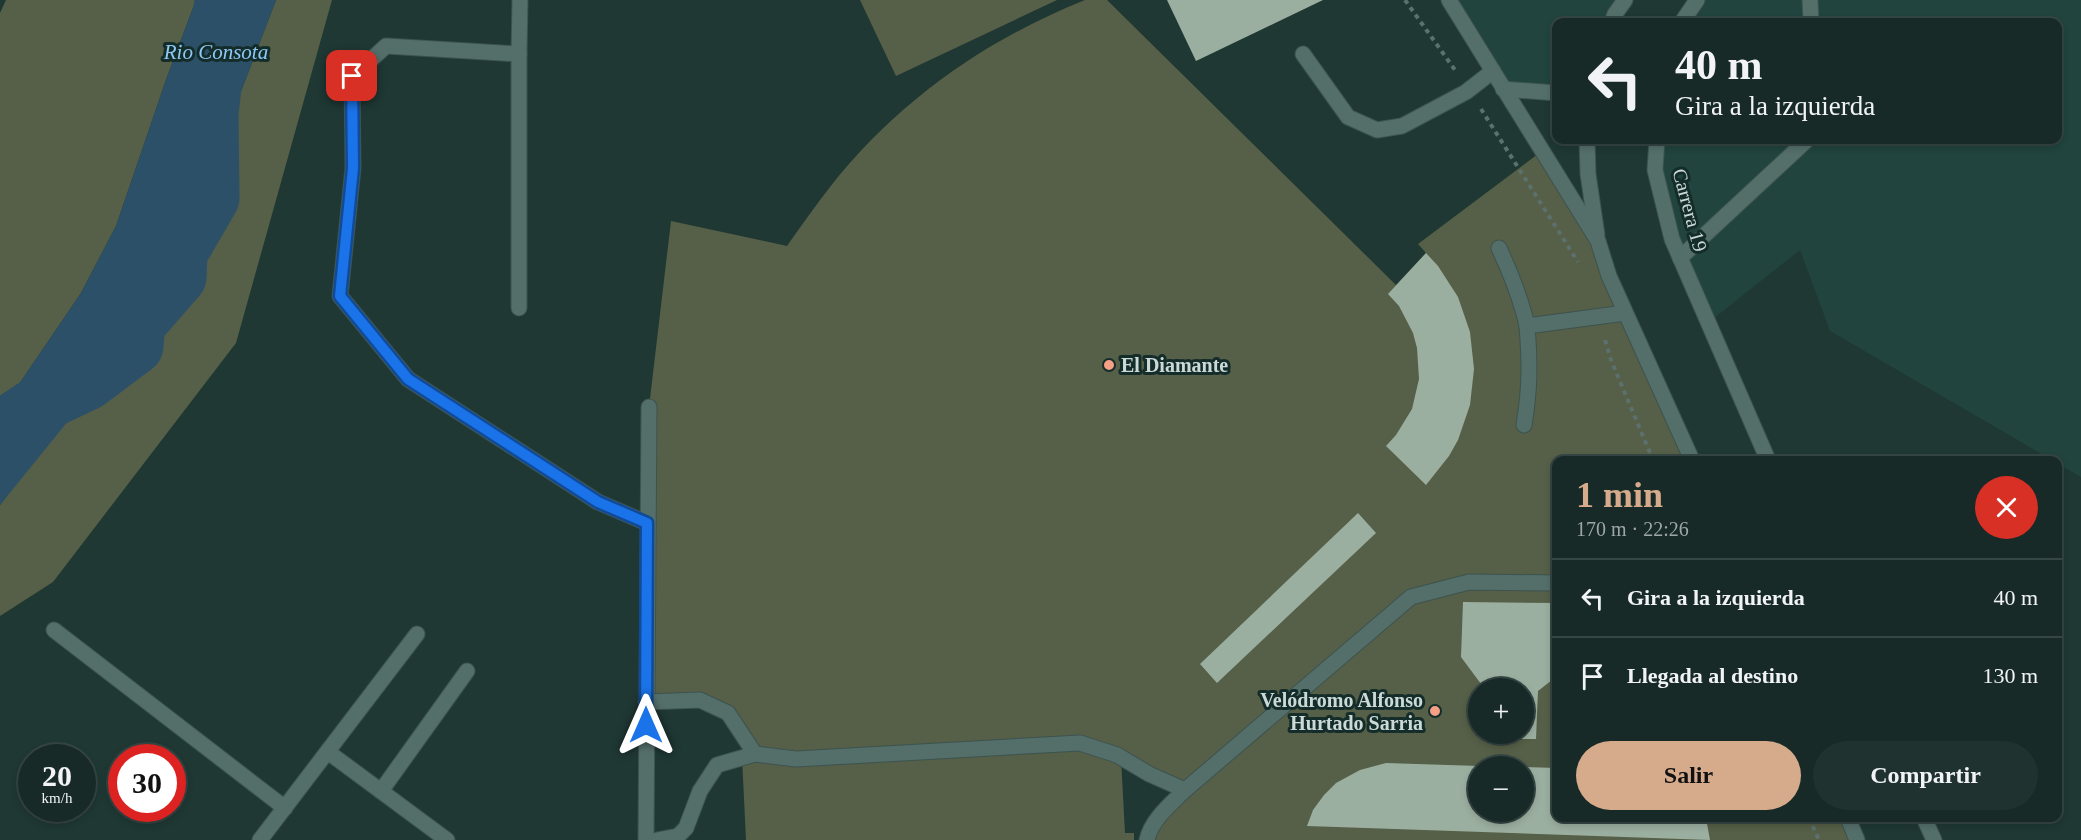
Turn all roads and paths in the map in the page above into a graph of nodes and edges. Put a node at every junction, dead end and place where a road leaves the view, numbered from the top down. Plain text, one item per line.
1 (520, 0) edge
2 (1405, 0) edge
3 (1449, 0) edge
4 (1625, 0) edge
5 (1697, 0) edge
6 (1810, 0) edge
7 (1614, 18) edge
8 (1685, 18) edge
9 (1811, 18) edge
10 (519, 54) junction
11 (1304, 54) dead end
12 (1492, 71) junction
13 (1503, 89) junction
14 (1469, 90) junction
15 (1552, 93) edge
16 (1587, 144) edge
17 (1657, 144) edge
18 (1803, 144) edge
19 (1598, 241) junction
20 (1499, 248) dead end
21 (1680, 258) junction
22 (1579, 263) dead end
23 (519, 308) dead end
24 (1625, 313) junction
25 (1597, 316) junction
26 (1527, 326) junction
27 (649, 407) dead end
28 (1524, 425) dead end
29 (1651, 456) edge
30 (1690, 456) edge
31 (1766, 456) edge
32 (647, 523) junction
33 (1552, 583) edge
34 (54, 630) dead end
35 (417, 634) dead end
36 (467, 671) dead end
37 (646, 702) junction
38 (327, 752) junction
39 (755, 754) junction
40 (1185, 790) junction
41 (381, 791) junction
42 (285, 808) junction
43 (1811, 822) edge
44 (1850, 822) edge
45 (1926, 822) edge
46 (260, 840) edge
47 (447, 840) edge
48 (646, 840) edge
49 (657, 840) edge
50 (1147, 840) edge
51 (1819, 840) edge
52 (1857, 840) edge
53 (1934, 840) edge

1 - 10 street
2 - 14 path
3 - 12 street
4 - 7 street
5 - 8 street
6 - 9 street
10 - 23 street
10 - 32 street
11 - 14 street
12 - 13 street
12 - 14 street
13 - 15 street
13 - 19 street
14 - 22 path
16 - 19 street
17 - 21 street, Carrera 19
18 - 21 street
19 - 24 street
20 - 26 street
21 - 31 street, Carrera 19
24 - 25 street
24 - 30 street
25 - 26 street
25 - 29 path
26 - 28 street
27 - 32 street
32 - 37 street
33 - 40 street
34 - 42 street
35 - 38 street
36 - 41 street
37 - 39 street
37 - 48 street
38 - 41 street
38 - 42 street
39 - 40 street
39 - 49 street
40 - 50 street
41 - 47 street
42 - 46 street
43 - 51 path
44 - 52 street
45 - 53 street

